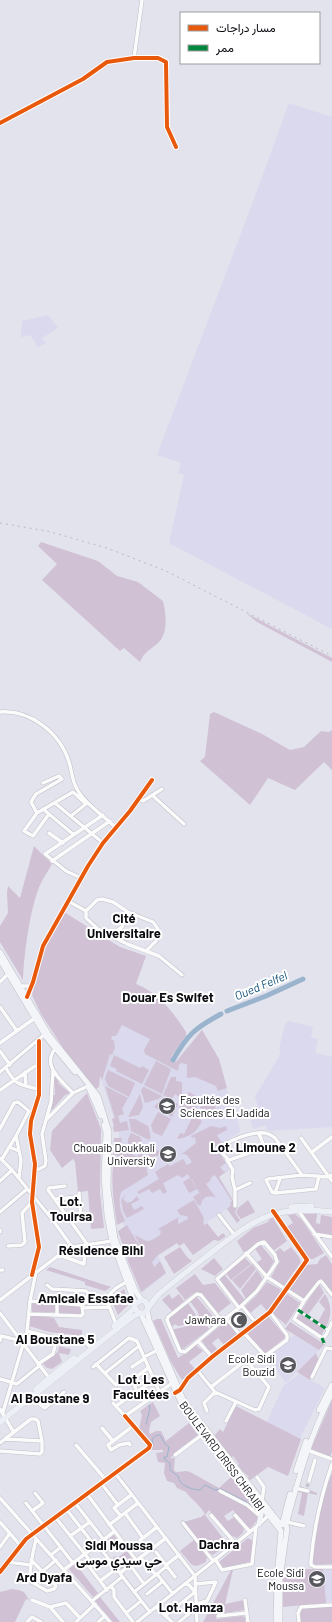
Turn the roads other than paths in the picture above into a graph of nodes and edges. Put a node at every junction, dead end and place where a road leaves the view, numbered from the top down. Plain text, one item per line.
1 (142, 0) edge
2 (134, 58) junction
3 (0, 123) edge
4 (176, 147) dead end
5 (0, 712) edge
6 (152, 780) dead end
7 (44, 783) dead end
8 (162, 789) dead end
9 (152, 795) junction
10 (138, 799) junction
11 (55, 803) junction
12 (43, 809) junction
13 (37, 813) junction
14 (49, 814) junction
15 (103, 815) junction
16 (70, 816) junction
17 (110, 821) junction
18 (184, 824) dead end
19 (85, 828) junction
20 (116, 828) junction
21 (49, 832) dead end
22 (92, 833) junction
23 (74, 835) junction
24 (63, 843) junction
25 (103, 843) junction
26 (52, 861) junction
27 (81, 878) junction
28 (68, 901) junction
29 (86, 910) junction
30 (128, 912) junction
31 (111, 935) junction
32 (147, 950) junction
33 (0, 952) edge
34 (0, 960) edge
35 (8, 974) junction
36 (182, 975) dead end
37 (0, 982) edge
38 (21, 986) junction
39 (32, 986) junction
40 (27, 997) junction
41 (0, 1007) edge
42 (35, 1018) junction
43 (17, 1031) junction
44 (45, 1036) junction
45 (0, 1043) edge
46 (55, 1049) junction
47 (0, 1050) edge
48 (10, 1065) junction
49 (35, 1066) dead end
50 (6, 1068) junction
51 (52, 1071) junction
52 (0, 1072) edge
53 (25, 1072) junction
54 (12, 1080) junction
55 (26, 1086) junction
56 (88, 1086) junction
57 (38, 1089) junction
58 (0, 1090) edge
59 (73, 1093) junction
60 (49, 1110) junction
61 (53, 1112) junction
62 (45, 1122) junction
63 (0, 1129) edge
64 (259, 1134) junction
65 (16, 1136) junction
66 (301, 1138) dead end
67 (332, 1138) edge
68 (9, 1147) junction
69 (19, 1151) junction
70 (312, 1152) junction
71 (1, 1158) edge
72 (227, 1160) junction
73 (12, 1170) junction
74 (37, 1170) dead end
75 (302, 1175) junction
76 (319, 1176) junction
77 (331, 1176) edge
78 (19, 1178) junction
79 (280, 1179) junction
80 (0, 1181) edge
81 (332, 1181) edge
82 (250, 1183) dead end
83 (64, 1186) dead end
84 (27, 1189) junction
85 (235, 1190) junction
86 (274, 1193) junction
87 (32, 1195) junction
88 (55, 1199) junction
89 (32, 1202) junction
90 (235, 1206) dead end
91 (296, 1208) junction
92 (315, 1208) junction
93 (332, 1209) edge
94 (0, 1212) edge
95 (274, 1212) junction
96 (332, 1212) edge
97 (219, 1215) dead end
98 (71, 1221) junction
99 (233, 1233) junction
100 (314, 1234) junction
101 (332, 1237) edge
102 (112, 1241) junction
103 (87, 1244) junction
104 (8, 1246) dead end
105 (72, 1247) junction
106 (85, 1252) dead end
107 (246, 1253) junction
108 (59, 1255) junction
109 (332, 1257) edge
110 (34, 1274) junction
111 (267, 1277) junction
112 (128, 1281) junction
113 (47, 1284) dead end
114 (286, 1289) junction
115 (332, 1295) edge
116 (0, 1300) edge
117 (30, 1301) junction
118 (143, 1301) junction
119 (304, 1301) junction
120 (57, 1303) junction
121 (82, 1306) junction
122 (135, 1306) junction
123 (109, 1307) junction
124 (240, 1307) junction
125 (148, 1309) junction
126 (298, 1310) junction
127 (270, 1312) junction
128 (0, 1313) edge
129 (29, 1314) junction
130 (140, 1314) junction
131 (57, 1315) junction
132 (226, 1318) junction
133 (222, 1321) junction
134 (332, 1322) edge
135 (256, 1323) junction
136 (116, 1324) junction
137 (328, 1330) junction
138 (27, 1331) junction
139 (243, 1334) junction
140 (1, 1336) edge
141 (57, 1338) junction
142 (322, 1338) junction
143 (0, 1341) edge
144 (198, 1341) junction
145 (23, 1342) junction
146 (326, 1345) junction
147 (89, 1346) junction
148 (139, 1346) junction
149 (332, 1349) edge
150 (158, 1350) junction
151 (212, 1357) junction
152 (144, 1358) junction
153 (39, 1364) junction
154 (132, 1367) dead end
155 (148, 1368) junction
156 (197, 1370) junction
157 (105, 1373) junction
158 (312, 1377) dead end
159 (0, 1379) edge
160 (50, 1380) junction
161 (154, 1380) junction
162 (12, 1383) junction
163 (171, 1384) junction
164 (116, 1385) dead end
165 (332, 1385) edge
166 (211, 1387) junction
167 (136, 1391) junction
168 (159, 1391) junction
169 (64, 1392) dead end
170 (177, 1392) junction
171 (215, 1392) junction
172 (332, 1393) edge
173 (31, 1397) junction
174 (236, 1402) junction
175 (207, 1410) dead end
176 (2, 1414) edge
177 (124, 1416) junction
178 (226, 1421) dead end
179 (0, 1422) edge
180 (133, 1426) junction
181 (102, 1428) dead end
182 (14, 1431) junction
183 (203, 1434) junction
184 (5, 1439) junction
185 (42, 1441) junction
186 (113, 1441) junction
187 (0, 1443) edge
188 (76, 1445) dead end
189 (130, 1445) dead end
190 (306, 1450) junction
191 (0, 1451) edge
192 (175, 1455) dead end
193 (332, 1459) edge
194 (315, 1460) dead end
195 (332, 1465) edge
196 (115, 1473) junction
197 (257, 1476) dead end
198 (106, 1480) junction
199 (309, 1481) tunnel mouth
200 (101, 1483) junction
201 (295, 1488) junction
202 (307, 1490) dead end
203 (220, 1491) dead end
204 (35, 1493) dead end
205 (86, 1494) junction
206 (132, 1495) junction
207 (0, 1498) edge
208 (48, 1500) dead end
209 (262, 1501) junction
210 (26, 1503) dead end
211 (43, 1503) junction
212 (75, 1503) junction
213 (138, 1503) junction
214 (118, 1505) junction
215 (67, 1510) junction
216 (32, 1511) junction
217 (125, 1513) junction
218 (211, 1515) dead end
219 (235, 1515) dead end
220 (120, 1516) junction
221 (284, 1516) junction
222 (56, 1518) junction
223 (265, 1520) junction
224 (0, 1522) edge
225 (90, 1522) junction
226 (183, 1522) dead end
227 (109, 1524) junction
228 (44, 1526) junction
229 (304, 1526) dead end
230 (157, 1527) junction
231 (283, 1527) junction
232 (81, 1528) junction
233 (115, 1531) junction
234 (250, 1532) junction
235 (10, 1533) junction
236 (32, 1534) junction
237 (70, 1536) junction
238 (143, 1538) junction
239 (166, 1538) junction
240 (36, 1539) junction
241 (104, 1540) junction
242 (235, 1543) junction
243 (20, 1545) junction
244 (96, 1545) junction
245 (0, 1547) edge
246 (61, 1547) junction
247 (148, 1551) junction
248 (156, 1552) dead end
249 (85, 1554) junction
250 (51, 1555) junction
251 (179, 1555) junction
252 (140, 1557) junction
253 (56, 1560) junction
254 (136, 1560) junction
255 (214, 1560) junction
256 (7, 1562) junction
257 (31, 1562) junction
258 (73, 1563) junction
259 (130, 1565) junction
260 (167, 1565) junction
261 (332, 1566) edge
262 (65, 1569) junction
263 (116, 1569) junction
264 (43, 1571) junction
265 (0, 1572) edge
266 (157, 1574) junction
267 (121, 1575) junction
268 (195, 1576) junction
269 (175, 1577) dead end
270 (100, 1581) junction
271 (163, 1581) junction
272 (144, 1584) junction
273 (185, 1584) junction
274 (195, 1584) junction
275 (111, 1586) junction
276 (107, 1590) junction
277 (134, 1592) junction
278 (195, 1592) junction
279 (147, 1594) dead end
280 (173, 1594) junction
281 (32, 1600) dead end
282 (245, 1600) dead end
283 (141, 1601) junction
284 (94, 1603) junction
285 (332, 1605) edge
286 (196, 1606) junction
287 (50, 1607) junction
288 (156, 1607) junction
289 (150, 1612) junction
290 (126, 1613) junction
291 (247, 1614) junction
292 (105, 1616) junction
293 (165, 1616) junction
294 (218, 1616) dead end
295 (80, 1618) junction
296 (27, 1622) edge
297 (41, 1622) edge
298 (63, 1622) edge
299 (76, 1622) edge
300 (98, 1622) edge
301 (110, 1622) edge
302 (132, 1622) edge
303 (137, 1622) edge
304 (172, 1622) edge
305 (179, 1622) edge
306 (197, 1622) edge
307 (248, 1622) edge
308 (276, 1622) edge
309 (280, 1622) edge
310 (299, 1622) edge

1 - 2 street
2 - 3 street
2 - 4 street
5 - 15 street
6 - 10 street
7 - 13 street
8 - 9 street
9 - 10 street
9 - 18 street
10 - 20 street
11 - 12 street
11 - 16 street
11 - 16 street
12 - 13 street
12 - 14 street
13 - 14 street
14 - 23 street
15 - 17 street
15 - 19 street
16 - 19 street
17 - 20 street
17 - 22 street
19 - 22 street
19 - 23 street
20 - 25 street
21 - 24 street
22 - 25 street
22 - 26 street
23 - 24 street
24 - 26 street
25 - 27 street
26 - 27 street
27 - 28 street
28 - 29 street
28 - 39 street
29 - 30 street
29 - 31 street
30 - 31 street
30 - 32 street
31 - 32 street
32 - 36 street
33 - 38 main road, BOULEVARD DRISS CHRAIBI
34 - 35 main road, BOULEVARD DRISS CHRAIBI
35 - 37 street
35 - 42 main road, BOULEVARD DRISS CHRAIBI
38 - 39 street
38 - 40 main road, BOULEVARD DRISS CHRAIBI
39 - 40 street
40 - 44 main road, BOULEVARD DRISS CHRAIBI
41 - 43 street
42 - 43 street
42 - 44 main road, BOULEVARD DRISS CHRAIBI
43 - 45 street
44 - 46 main road, BOULEVARD DRISS CHRAIBI
44 - 48 street
44 - 57 street
44 - 118 main road, BOULEVARD DRISS CHRAIBI
46 - 51 street
46 - 56 main road, BOULEVARD DRISS CHRAIBI
47 - 48 street
48 - 50 street
49 - 53 street
50 - 52 street
50 - 54 street
51 - 59 street
51 - 60 street
53 - 54 street
53 - 55 street
54 - 55 street
54 - 58 street
55 - 57 street
56 - 59 street
56 - 102 main road, BOULEVARD DRISS CHRAIBI
57 - 87 street
59 - 61 street
60 - 61 street
60 - 62 street
61 - 62 street
62 - 74 street
63 - 65 street
64 - 72 street
64 - 72 street
64 - 75 street
65 - 68 street
65 - 69 street
66 - 70 street
67 - 70 street
68 - 69 street
68 - 71 street
69 - 78 street
70 - 77 street
71 - 73 street
72 - 85 street
73 - 78 street
73 - 80 street
75 - 76 street
75 - 79 street
76 - 77 street
76 - 86 street
77 - 81 street
78 - 84 street
79 - 86 street
79 - 86 street
82 - 85 street
83 - 88 street
84 - 87 street
84 - 94 street
85 - 90 street
87 - 89 street
87 - 105 street
88 - 98 street
88 - 98 street
89 - 104 street
89 - 110 street
91 - 92 main road
91 - 95 main road
91 - 100 street
92 - 93 main road
92 - 96 main road
95 - 99 main road
95 - 114 street
95 - 125 main road
97 - 99 street
98 - 103 street
99 - 118 main road
100 - 101 street
100 - 109 street
102 - 103 street
102 - 112 main road, BOULEVARD DRISS CHRAIBI
103 - 105 street
105 - 108 street
106 - 108 street
107 - 111 street
107 - 111 street
107 - 124 street
108 - 110 street
110 - 116 street
110 - 117 street
111 - 114 street
111 - 124 street
112 - 122 main road, BOULEVARD DRISS CHRAIBI
112 - 123 street
113 - 121 street
114 - 119 street
114 - 127 street
115 - 119 street
117 - 120 street
117 - 129 street
118 - 122 main road
118 - 125 main road, BOULEVARD DRISS CHRAIBI
119 - 126 street
120 - 121 street
120 - 131 street
121 - 123 street
121 - 131 street
122 - 130 main road, BOULEVARD DRISS CHRAIBI
122 - 136 main road
123 - 136 street
124 - 132 street
124 - 135 street
125 - 130 main road
125 - 170 main road, BOULEVARD DRISS CHRAIBI
126 - 137 street
126 - 142 street
127 - 135 street
127 - 139 street
128 - 145 street
129 - 131 street
129 - 138 street
130 - 150 main road, BOULEVARD DRISS CHRAIBI
130 - 160 main road
132 - 133 street
132 - 139 street
133 - 144 street
133 - 144 street
134 - 137 street
135 - 139 street
136 - 147 main road
137 - 142 street
138 - 141 street
138 - 145 street
139 - 151 street
140 - 143 street
140 - 145 street
141 - 147 street
141 - 153 street
142 - 146 street
144 - 151 street
145 - 153 street
145 - 162 street
146 - 149 street
146 - 158 street
147 - 160 main road
148 - 152 street
148 - 157 street
148 - 157 street
150 - 152 street
150 - 163 main road, BOULEVARD DRISS CHRAIBI
151 - 156 street
152 - 154 street
152 - 155 street
153 - 160 street
153 - 162 street
155 - 161 street
155 - 167 street
156 - 166 street
156 - 170 street
157 - 164 street
159 - 162 street
160 - 173 main road
160 - 176 main road
161 - 167 street
161 - 168 street
162 - 176 street
163 - 168 street
163 - 170 main road, BOULEVARD DRISS CHRAIBI
165 - 221 main road
166 - 171 street
166 - 174 street
167 - 177 street
168 - 177 street
169 - 173 street
170 - 183 main road, BOULEVARD DRISS CHRAIBI
170 - 209 main road, BOULEVARD DRISS CHRAIBI
171 - 174 street
171 - 175 street
172 - 190 main road
173 - 176 main road
174 - 178 street
176 - 179 main road
176 - 182 street
177 - 180 street
180 - 186 street
180 - 196 street
181 - 186 street
182 - 184 street
182 - 185 street
183 - 192 street
183 - 223 main road, BOULEVARD DRISS CHRAIBI
184 - 185 street
184 - 187 street
185 - 191 street
186 - 189 street
188 - 198 street
190 - 193 street
190 - 201 main road
194 - 199 street
195 - 261 street
196 - 198 street
196 - 206 street
197 - 209 street
198 - 200 street
200 - 205 street
200 - 214 street
201 - 202 street
201 - 231 main road
203 - 223 street
204 - 211 street
205 - 212 street
205 - 227 street
206 - 213 street
206 - 214 street
207 - 236 street
208 - 211 street
209 - 223 main road, BOULEVARD DRISS CHRAIBI
210 - 216 street
211 - 216 street
212 - 215 street
212 - 225 street
213 - 217 street
213 - 230 street
214 - 220 street
215 - 222 street
215 - 232 street
216 - 228 street
217 - 220 street
217 - 238 street
218 - 242 street
219 - 234 street
220 - 227 street
221 - 223 main road
221 - 231 main road
222 - 228 street
222 - 237 street
223 - 231 main road, BOULEVARD DRISS CHRAIBI
223 - 234 street
223 - 255 street
224 - 235 street
225 - 232 street
225 - 241 street
226 - 255 street
227 - 233 street
228 - 236 street
228 - 246 street
229 - 231 street
230 - 238 street
230 - 239 street
231 - 308 main road
231 - 309 main road
232 - 237 street
232 - 244 street
233 - 241 street
233 - 254 street
234 - 242 street
235 - 243 street
235 - 245 street
236 - 240 street
236 - 243 street
237 - 249 street
238 - 247 street
239 - 247 street
239 - 251 street
240 - 250 street
240 - 257 street
241 - 244 street
242 - 255 street
243 - 256 street
244 - 249 street
244 - 263 street
246 - 250 street
246 - 258 street
247 - 252 street
248 - 260 street
249 - 258 street
249 - 270 street
250 - 253 street
251 - 260 street
251 - 268 street
252 - 254 street
252 - 266 street
253 - 262 street
253 - 264 street
254 - 259 street
255 - 268 street
256 - 257 street
256 - 265 street
257 - 264 street
257 - 264 street
258 - 262 street
259 - 267 street
259 - 272 street
260 - 266 street
260 - 269 street
262 - 284 street
263 - 267 street
263 - 270 street
266 - 271 street
266 - 272 street
267 - 275 street
267 - 277 street
268 - 273 street
268 - 274 street
270 - 276 street
271 - 279 street
271 - 280 street
272 - 277 street
273 - 278 street
273 - 280 street
274 - 278 street
274 - 286 street
275 - 276 street
275 - 290 street
276 - 284 street
277 - 283 street
278 - 286 street
278 - 293 street
280 - 288 street
281 - 287 street
282 - 291 street
283 - 289 street
283 - 290 street
284 - 292 street
284 - 295 street
285 - 310 street
286 - 305 street
286 - 306 street
287 - 295 street
287 - 298 street
288 - 289 street
288 - 293 street
289 - 303 street
290 - 302 street
291 - 294 street
291 - 307 street
292 - 300 street
292 - 301 street
293 - 304 street
295 - 299 street
296 - 297 street

